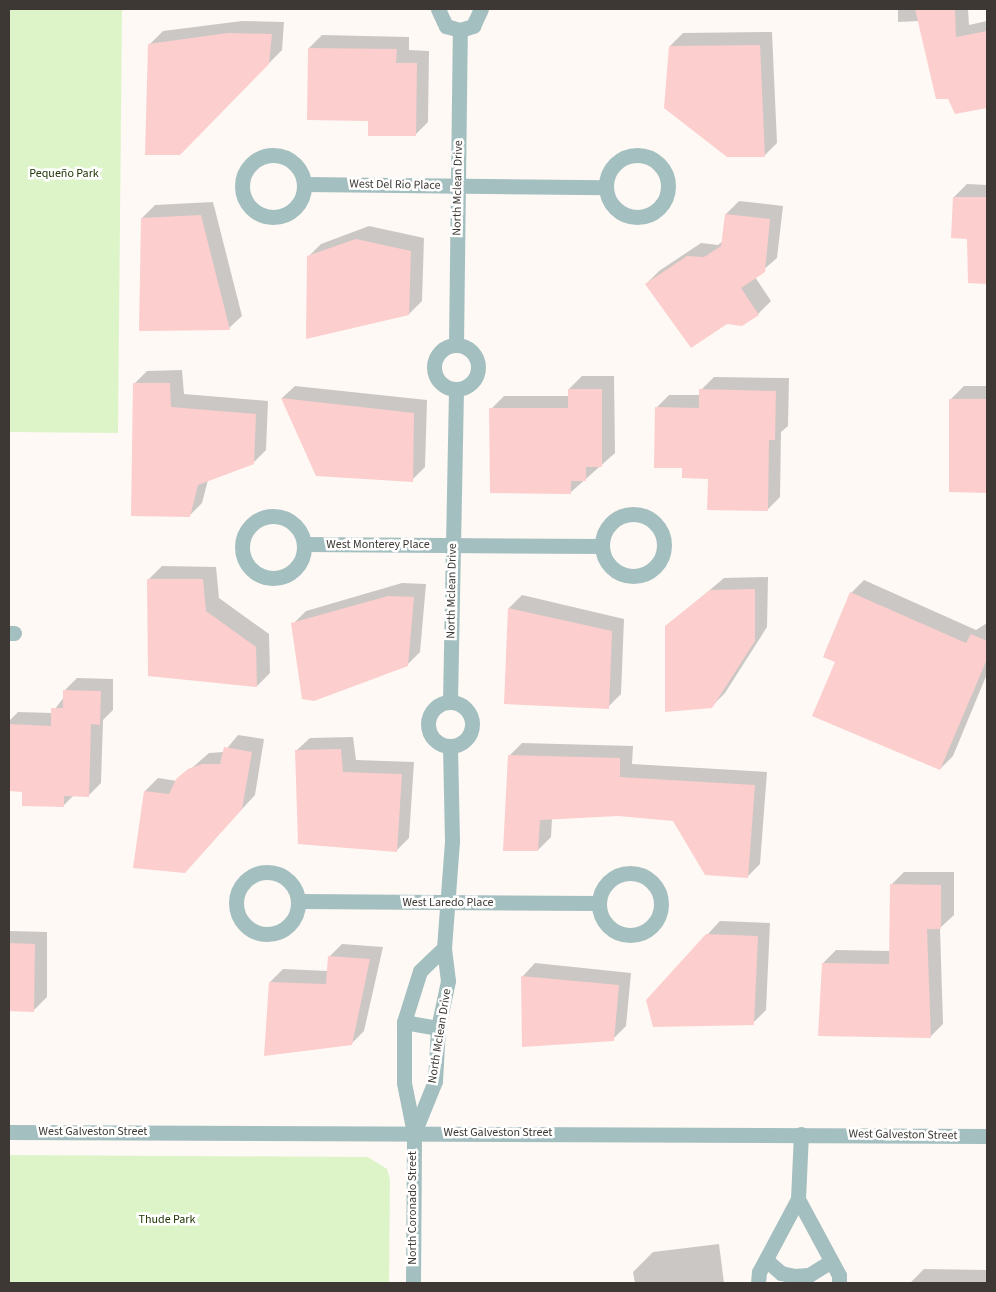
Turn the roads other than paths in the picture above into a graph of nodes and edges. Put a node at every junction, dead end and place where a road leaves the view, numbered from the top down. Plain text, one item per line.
1 (438, 9) edge
2 (481, 9) edge
3 (460, 30) junction
4 (304, 184) junction
5 (458, 186) junction
6 (606, 187) junction
7 (456, 345) junction
8 (456, 389) junction
9 (304, 544) junction
10 (453, 545) junction
11 (602, 546) junction
12 (450, 702) junction
13 (450, 746) junction
14 (298, 901) junction
15 (598, 903) junction
16 (448, 904) junction
17 (444, 948) junction
18 (404, 1022) junction
19 (438, 1028) junction
20 (9, 1132) edge
21 (414, 1132) junction
22 (801, 1134) junction
23 (987, 1136) edge
24 (798, 1199) junction
25 (766, 1260) junction
26 (832, 1261) junction
27 (413, 1283) edge
28 (758, 1283) edge
29 (839, 1283) edge

1 - 3 street
2 - 3 street
3 - 5 street, North Mclean Drive
4 - 4 street
4 - 5 street, West Del Rio Place
5 - 6 street, West Del Rio Place
5 - 7 street, North Mclean Drive
6 - 6 street
7 - 8 street
7 - 8 street
8 - 10 street, North Mclean Drive
9 - 9 street
9 - 10 street, West Monterey Place
10 - 11 street, West Monterey Place
10 - 12 street, North Mclean Drive
11 - 11 street
12 - 13 street
12 - 13 street
13 - 16 street, North Mclean Drive
14 - 14 street
14 - 16 street, West Laredo Place
15 - 15 street
15 - 16 street, West Laredo Place
16 - 17 street, North Mclean Drive
17 - 18 street
17 - 19 street, North Mclean Drive
18 - 19 street
18 - 21 street
19 - 21 street, North Mclean Drive
20 - 21 street, West Galveston Street
21 - 22 street, West Galveston Street
21 - 27 street, North Coronado Street
22 - 23 street, West Galveston Street
22 - 24 street
24 - 25 street
24 - 26 street
25 - 26 street
25 - 28 street
26 - 29 street

